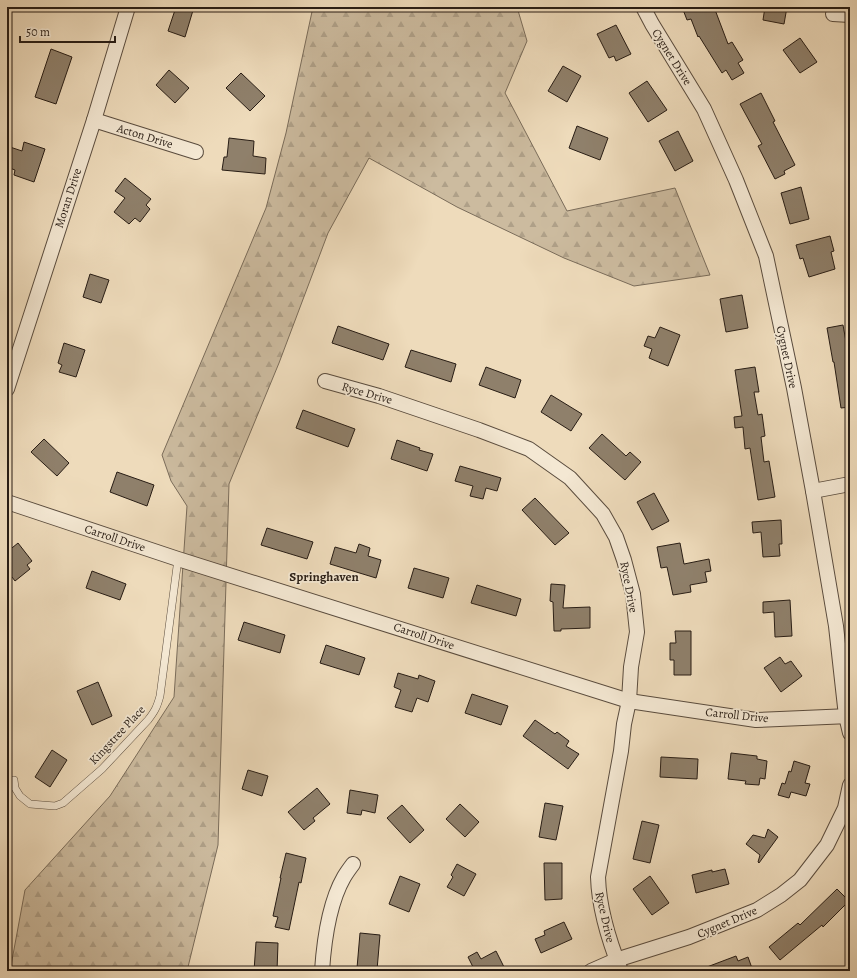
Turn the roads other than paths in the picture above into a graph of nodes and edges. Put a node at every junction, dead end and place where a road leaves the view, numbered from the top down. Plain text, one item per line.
1 (128, 7) edge
2 (643, 7) edge
3 (833, 14) dead end
4 (850, 15) edge
5 (94, 120) junction
6 (196, 152) dead end
7 (325, 381) dead end
8 (7, 389) edge
9 (850, 484) edge
10 (813, 491) junction
11 (7, 502) edge
12 (178, 559) junction
13 (629, 701) junction
14 (848, 716) edge
15 (850, 733) edge
16 (14, 780) dead end
17 (850, 785) edge
18 (353, 864) dead end
19 (619, 965) edge
20 (322, 971) edge
21 (591, 971) edge

1 - 5 street, Moran Drive
2 - 10 street, Cygnet Drive
3 - 4 street
5 - 6 street, Acton Drive
5 - 8 street, Moran Drive
7 - 13 street, Ryce Drive
9 - 10 street
10 - 14 street, Cygnet Drive
11 - 12 street, Carroll Drive
12 - 13 street, Carroll Drive
12 - 16 lane, Kingstree Place
13 - 14 street, Carroll Drive
13 - 19 street, Ryce Drive
14 - 15 street, Cygnet Drive
17 - 19 street, Cygnet Drive
18 - 20 street
19 - 21 street, Cygnet Drive

